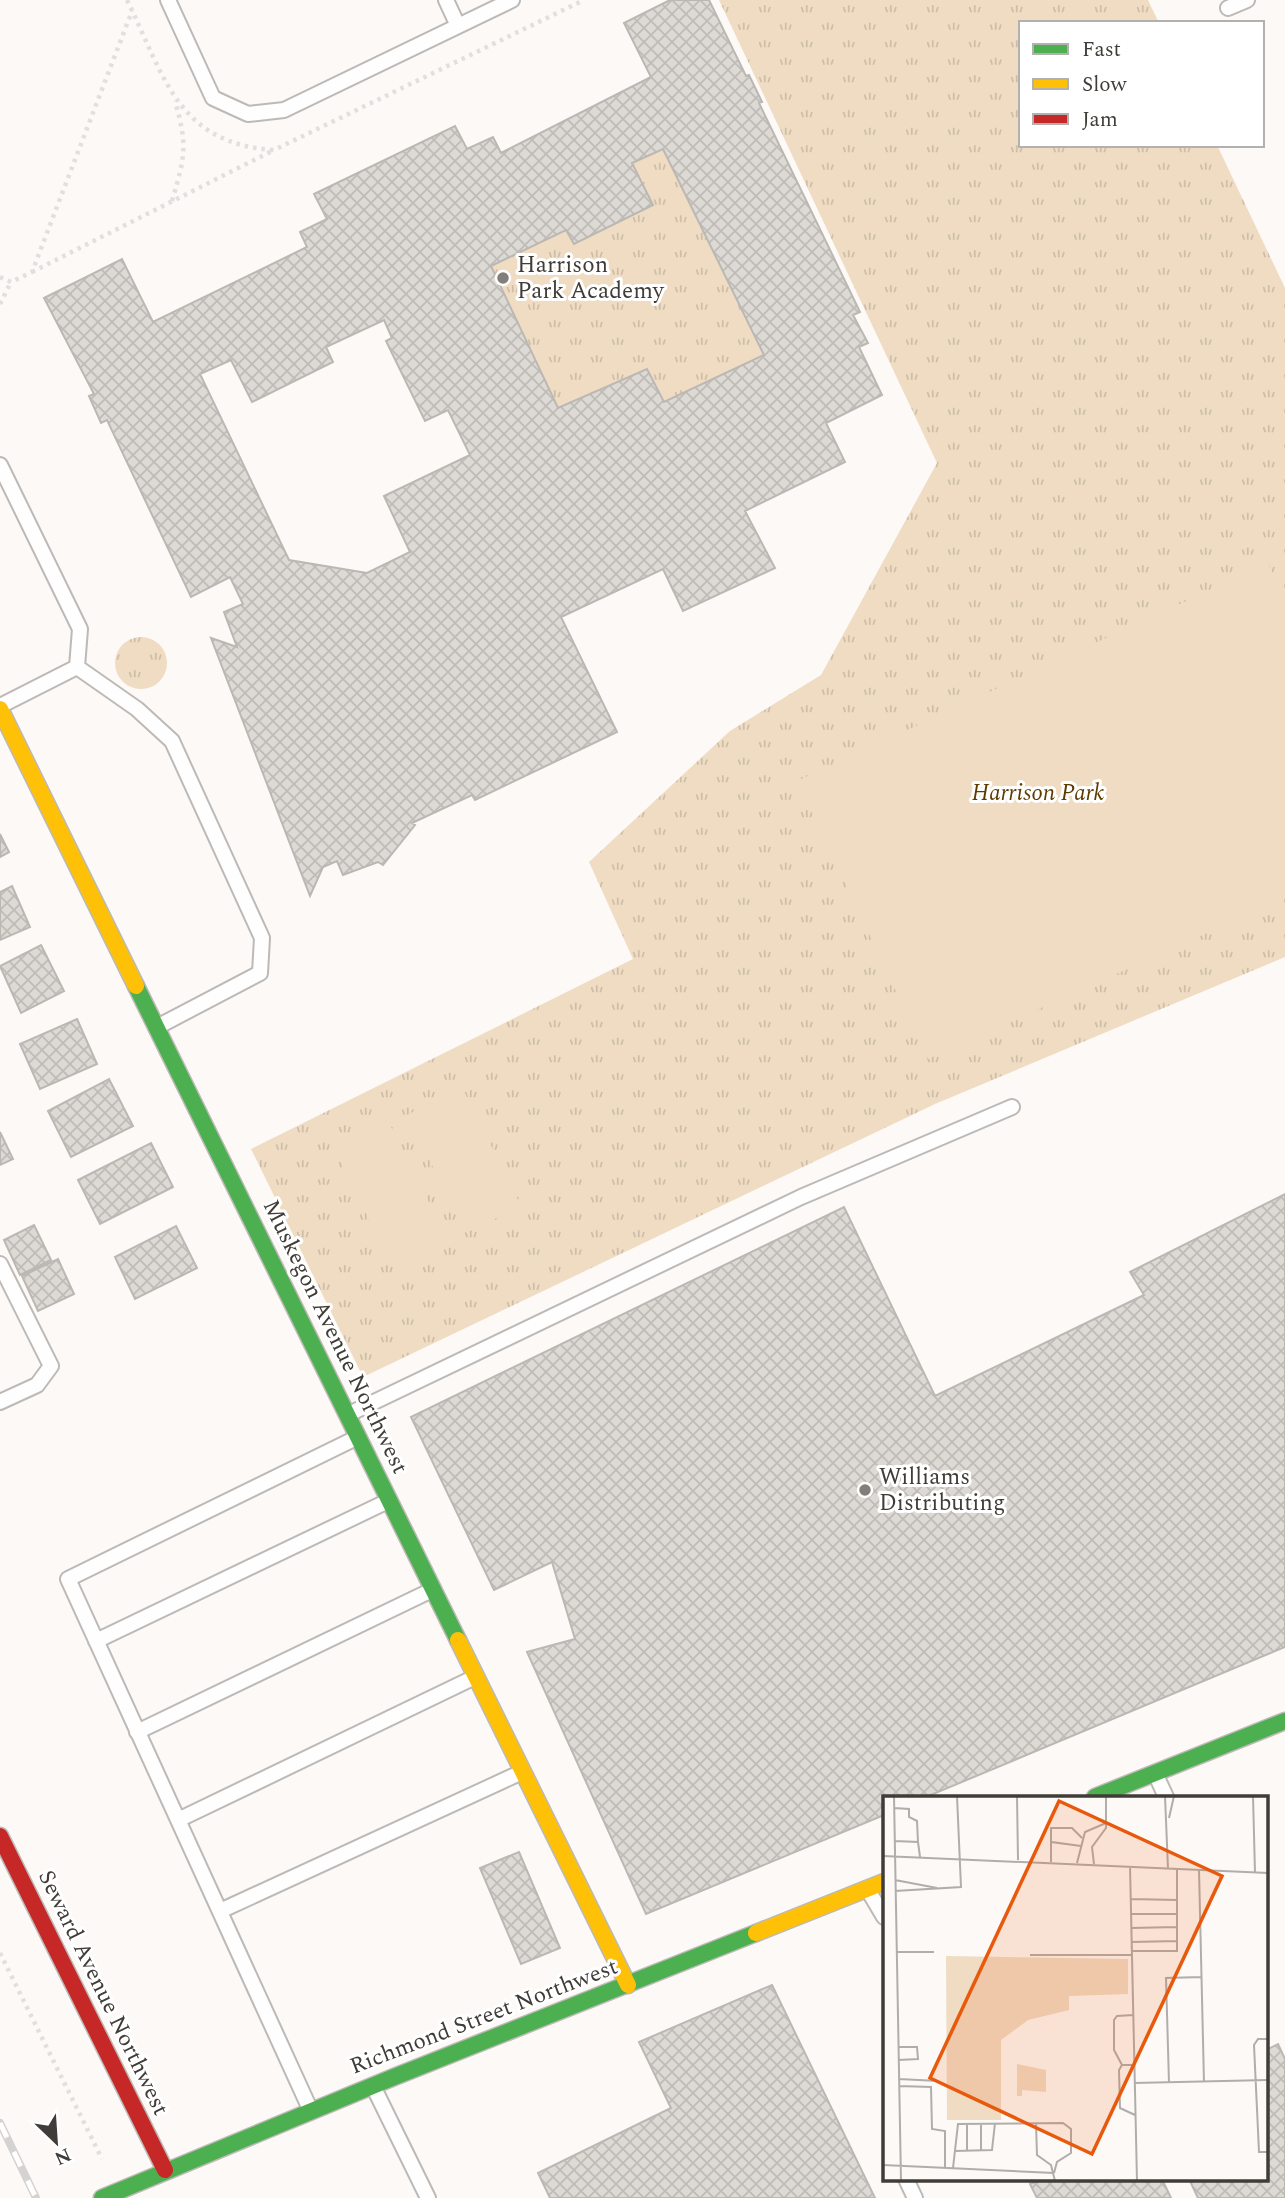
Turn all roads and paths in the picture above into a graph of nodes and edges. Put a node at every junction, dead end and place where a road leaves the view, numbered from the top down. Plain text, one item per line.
1 (168, 0) edge
2 (446, 0) edge
3 (512, 0) edge
4 (1247, 0) edge
5 (1228, 8) dead end
6 (132, 10) dead end
7 (458, 26) junction
8 (174, 97) dead end
9 (274, 150) dead end
10 (172, 202) junction
11 (32, 272) junction
12 (0, 277) edge
13 (11, 282) junction
14 (0, 303) edge
15 (0, 465) edge
16 (77, 667) junction
17 (0, 708) edge
18 (157, 1027) junction
19 (1012, 1107) dead end
20 (0, 1264) edge
21 (0, 1402) edge
22 (348, 1415) junction
23 (358, 1437) junction
24 (390, 1500) junction
25 (433, 1590) junction
26 (96, 1641) junction
27 (476, 1676) junction
28 (1285, 1721) edge
29 (137, 1732) junction
30 (523, 1772) junction
31 (1155, 1773) junction
32 (1098, 1796) edge
33 (1166, 1796) edge
34 (178, 1820) junction
35 (0, 1836) edge
36 (883, 1882) edge
37 (868, 1889) junction
38 (220, 1911) junction
39 (883, 1915) edge
40 (0, 1953) edge
41 (628, 1985) junction
42 (373, 2085) junction
43 (311, 2110) junction
44 (165, 2170) junction
45 (109, 2195) edge
46 (428, 2198) edge

1 - 7 lane
2 - 7 lane
3 - 7 lane
4 - 5 lane
6 - 11 path
8 - 10 path
9 - 10 path
10 - 11 path
11 - 13 path
12 - 13 path
13 - 14 path
15 - 16 lane
16 - 17 lane
16 - 18 lane
17 - 18 street, Muskegon Avenue Northwest
18 - 22 street, Muskegon Avenue Northwest
19 - 22 lane
20 - 21 lane
22 - 23 street, Muskegon Avenue Northwest
23 - 24 street, Muskegon Avenue Northwest
23 - 26 lane
24 - 25 street, Muskegon Avenue Northwest
24 - 26 lane
25 - 27 street, Muskegon Avenue Northwest
25 - 29 lane
26 - 29 lane
27 - 30 street, Muskegon Avenue Northwest
27 - 34 lane
28 - 31 street
29 - 34 lane
30 - 38 lane
30 - 41 street, Muskegon Avenue Northwest
31 - 32 street
31 - 33 lane
34 - 38 lane
35 - 44 street, Seward Avenue Northwest
36 - 37 street, Richmond Street Northwest
37 - 39 lane
37 - 41 street, Richmond Street Northwest
38 - 43 lane
40 - 45 path
41 - 42 street, Richmond Street Northwest
42 - 43 street, Richmond Street Northwest
42 - 46 lane
43 - 44 street, Richmond Street Northwest
44 - 45 street, Richmond Street Northwest

